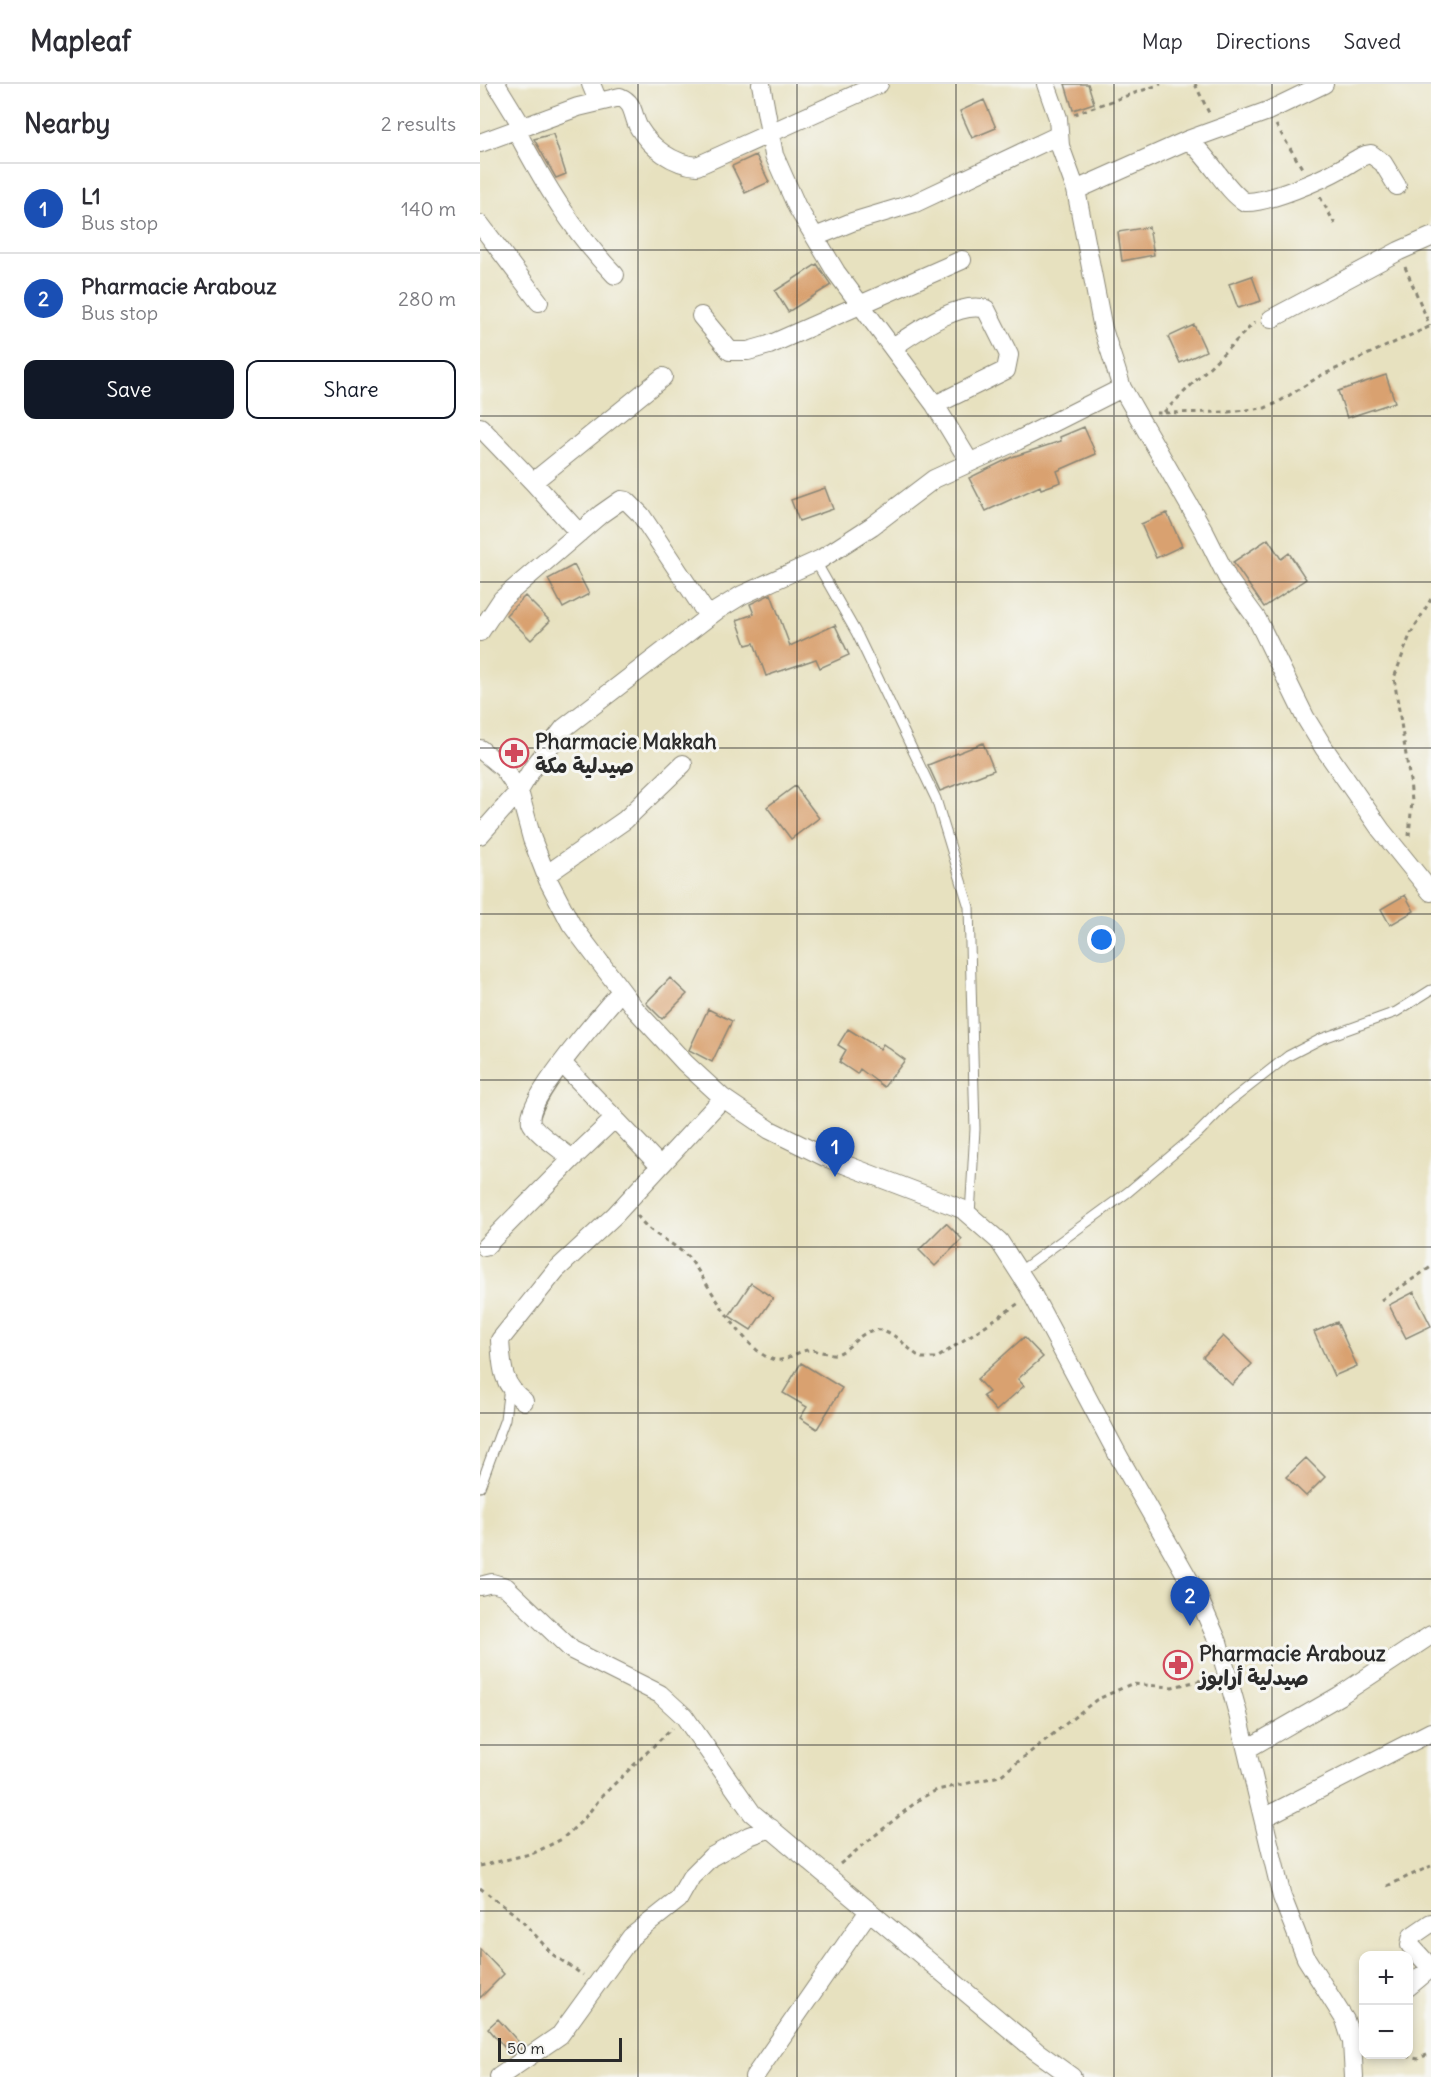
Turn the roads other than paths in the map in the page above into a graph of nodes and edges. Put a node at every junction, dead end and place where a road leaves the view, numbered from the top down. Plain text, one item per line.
1 (496, 84) edge
2 (761, 84) edge
3 (879, 84) edge
4 (1046, 84) edge
5 (1324, 84) edge
6 (595, 92) edge
7 (1058, 128) junction
8 (519, 129) junction
9 (768, 135) junction
10 (1188, 140) junction
11 (480, 143) edge
12 (1397, 186) dead end
13 (1077, 190) junction
14 (480, 224) edge
15 (815, 237) junction
16 (1431, 237) edge
17 (962, 260) dead end
18 (615, 275) dead end
19 (538, 302) dead end
20 (860, 306) junction
21 (701, 316) dead end
22 (1271, 319) road end
23 (893, 347) junction
24 (663, 377) dead end
25 (1122, 388) junction
26 (935, 405) junction
27 (480, 428) edge
28 (969, 461) junction
29 (533, 482) junction
30 (579, 533) junction
31 (816, 562) junction
32 (708, 616) junction
33 (480, 632) edge
34 (480, 750) edge
35 (683, 764) dead end
36 (519, 791) junction
37 (480, 835) edge
38 (546, 875) junction
39 (1431, 892) edge
40 (1431, 990) edge
41 (621, 991) junction
42 (562, 1063) junction
43 (723, 1098) junction
44 (615, 1118) junction
45 (572, 1159) junction
46 (659, 1165) junction
47 (970, 1215) junction
48 (485, 1247) dead end
49 (1019, 1272) junction
50 (510, 1387) junction
51 (524, 1401) dead end
52 (480, 1487) edge
53 (480, 1586) edge
54 (1431, 1635) edge
55 (1431, 1732) edge
56 (1247, 1749) junction
57 (1263, 1818) junction
58 (771, 1828) junction
59 (869, 1911) junction
60 (1431, 1923) edge
61 (1431, 1968) edge
62 (1413, 1983) edge
63 (1357, 2030) edge
64 (499, 2077) edge
65 (754, 2077) edge
66 (1072, 2077) edge
67 (1354, 2077) edge

1 - 8 street
2 - 9 street
3 - 9 street
4 - 7 street
5 - 10 street
6 - 8 street
6 - 9 street
7 - 13 street
7 - 15 street
8 - 11 street
8 - 18 street
9 - 15 street
10 - 12 street
10 - 13 street
13 - 25 street
14 - 19 street
15 - 20 street
16 - 22 street
17 - 20 street
20 - 21 street
20 - 23 street
23 - 26 street
23 - 26 street
24 - 29 street
25 - 28 street
25 - 39 street
26 - 28 street
27 - 29 street
28 - 31 street
29 - 30 street
30 - 32 street
30 - 33 street
31 - 32 street
31 - 47 lane
32 - 36 street
34 - 36 street
35 - 38 street
36 - 37 street
36 - 38 street
38 - 41 street
40 - 49 lane
41 - 42 street
41 - 43 street
42 - 44 street
42 - 45 street
43 - 46 street
43 - 47 street
44 - 45 street
44 - 46 street
45 - 48 street
46 - 50 street
47 - 49 street
49 - 56 street
50 - 51 street
50 - 52 lane
53 - 58 street
54 - 56 street
55 - 57 street
56 - 57 street
57 - 63 street
58 - 59 street
58 - 64 street
59 - 65 street
59 - 66 street
60 - 61 street
61 - 62 street
63 - 67 street

